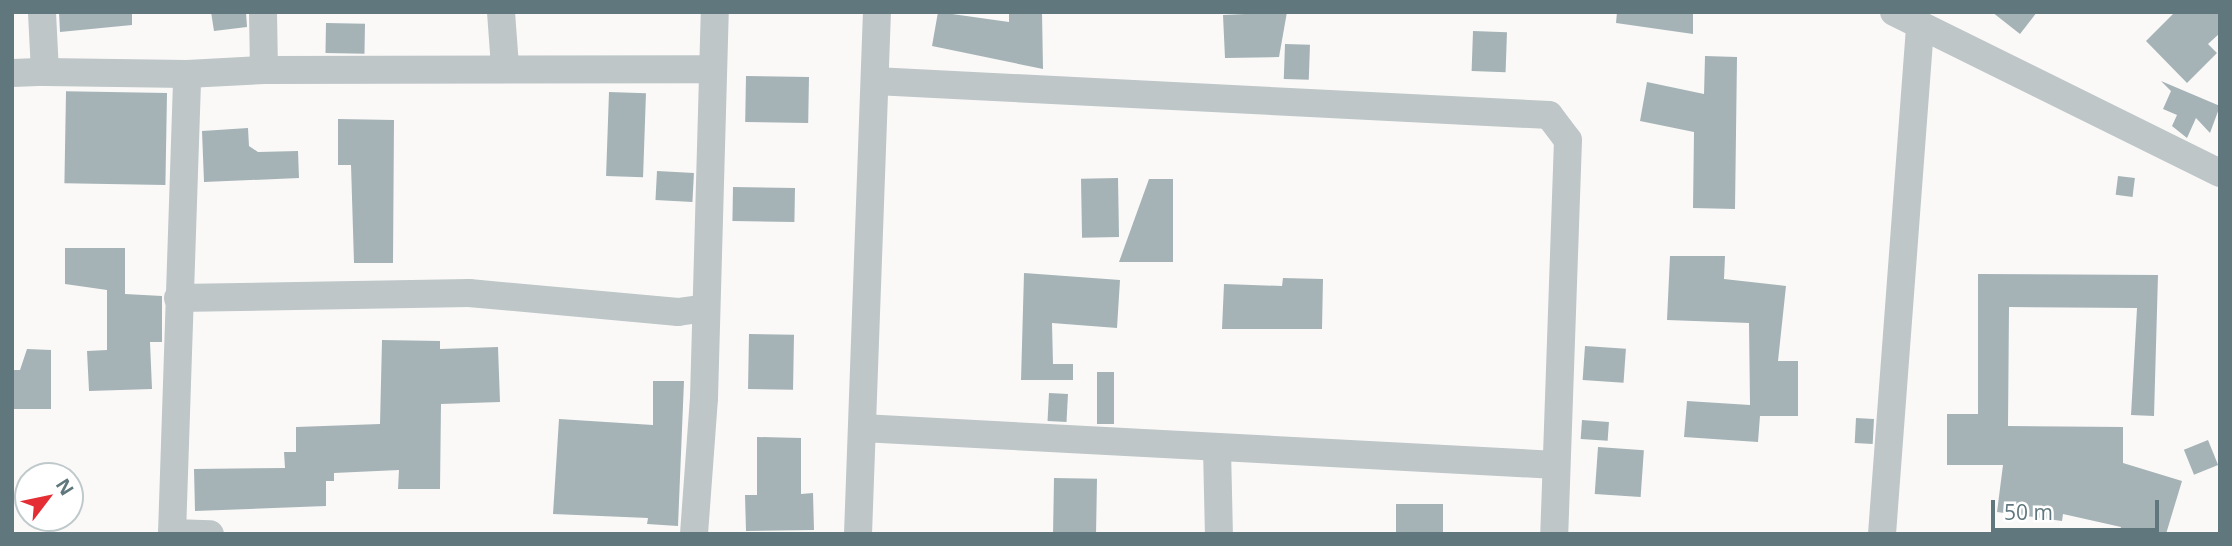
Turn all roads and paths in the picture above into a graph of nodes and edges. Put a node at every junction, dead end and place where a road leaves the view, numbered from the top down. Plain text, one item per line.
1 (42, 12) edge
2 (263, 12) edge
3 (501, 12) edge
4 (715, 12) edge
5 (877, 12) edge
6 (1894, 12) edge
7 (1920, 26) junction
8 (505, 66) junction
9 (712, 69) junction
10 (264, 70) junction
11 (45, 72) junction
12 (12, 73) edge
13 (187, 74) junction
14 (875, 81) junction
15 (2220, 173) edge
16 (178, 298) junction
17 (705, 308) junction
18 (862, 428) junction
19 (1217, 449) junction
20 (1556, 466) junction
21 (172, 533) edge
22 (210, 534) edge
23 (694, 534) edge
24 (858, 534) edge
25 (1219, 534) edge
26 (1554, 534) edge
27 (1882, 534) edge

1 - 11 street
2 - 10 street
3 - 8 street
4 - 9 street
5 - 14 street
6 - 7 street
7 - 15 street
7 - 27 street
8 - 9 street
8 - 10 street
9 - 17 street
10 - 13 street
11 - 12 street
11 - 13 street
13 - 16 street
14 - 18 street
14 - 20 street
16 - 17 street
16 - 21 street
17 - 23 street
18 - 19 street
18 - 24 street
19 - 20 street
19 - 25 street
20 - 26 street
21 - 22 street

